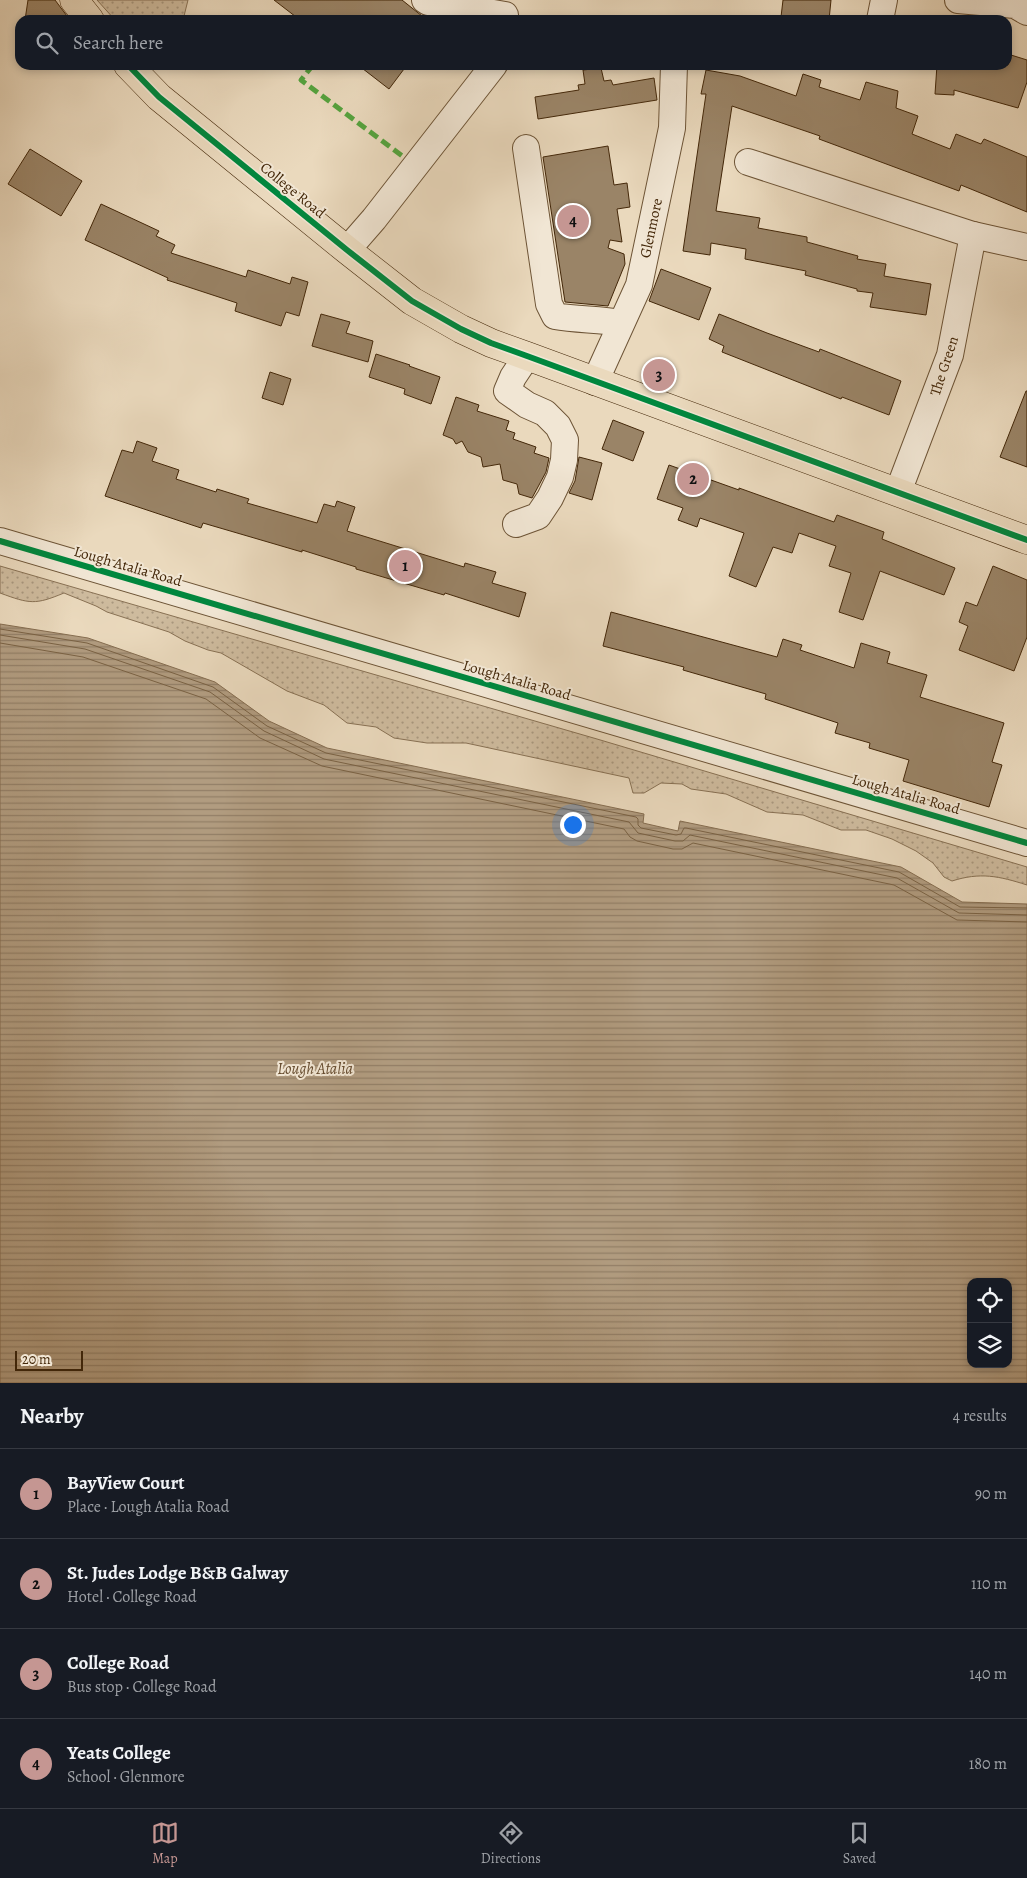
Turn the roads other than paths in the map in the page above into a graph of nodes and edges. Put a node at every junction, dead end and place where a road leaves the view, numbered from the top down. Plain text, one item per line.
1 (74, 0) edge
2 (425, 0) edge
3 (884, 0) edge
4 (958, 0) edge
5 (505, 12) edge
6 (1027, 12) edge
7 (86, 15) edge
8 (881, 15) edge
9 (133, 70) edge
10 (490, 70) edge
11 (674, 70) edge
12 (526, 148) dead end
13 (748, 162) dead end
14 (973, 235) junction
15 (1027, 247) edge
16 (347, 250) junction
17 (621, 323) junction
18 (527, 356) junction
19 (595, 382) junction
20 (898, 492) junction
21 (516, 524) dead end
22 (1027, 540) edge
23 (0, 541) edge
24 (1027, 843) edge

1 - 7 main road
2 - 5 street
3 - 8 street
4 - 6 street
9 - 16 main road, College Road
10 - 16 street
11 - 17 street, Glenmore
12 - 17 street
13 - 14 street
14 - 15 street
14 - 20 street, The Green
16 - 18 main road, College Road
17 - 19 street, Glenmore
18 - 19 main road, College Road
18 - 21 street
19 - 20 main road, College Road
20 - 22 main road, College Road
23 - 24 street, Lough Atalia Road

